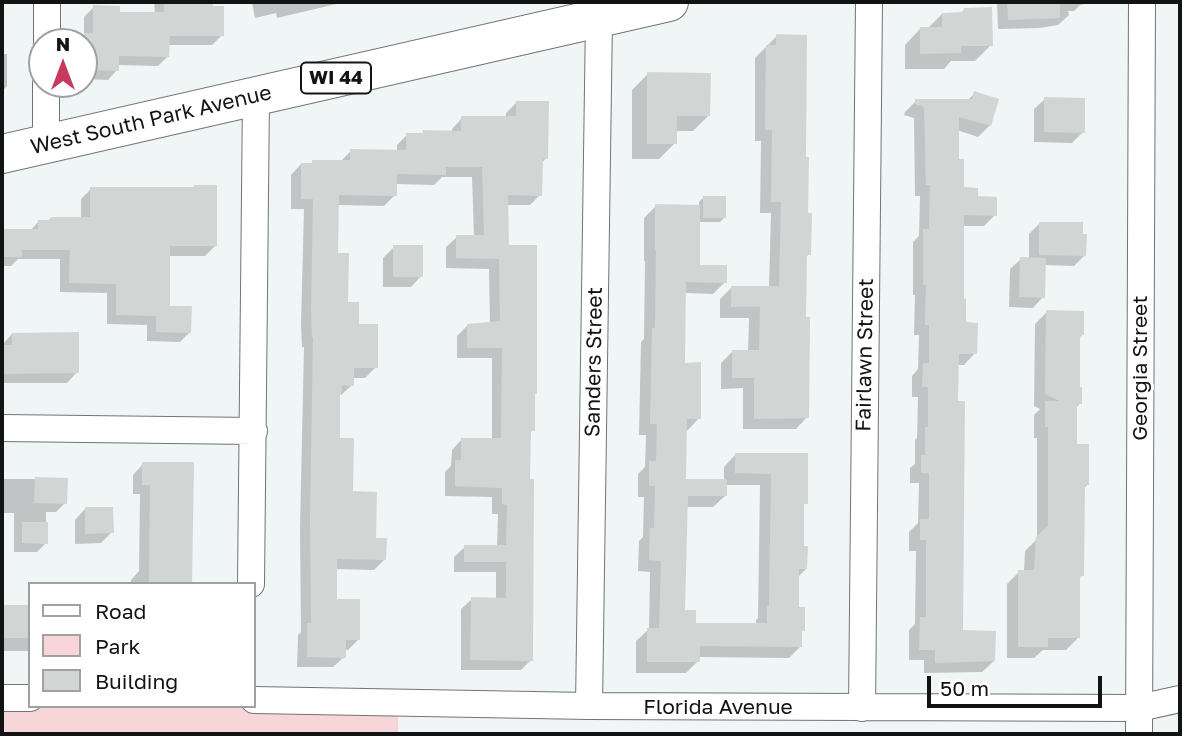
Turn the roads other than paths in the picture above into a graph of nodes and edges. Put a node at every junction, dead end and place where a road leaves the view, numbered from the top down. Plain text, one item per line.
1 (47, 2) edge
2 (669, 2) edge
3 (869, 2) edge
4 (1142, 2) edge
5 (599, 18) junction
6 (47, 28) edge
7 (256, 96) junction
8 (47, 98) edge
9 (46, 144) junction
10 (2, 154) edge
11 (2, 428) edge
12 (254, 431) junction
13 (251, 582) edge
14 (2, 698) edge
15 (28, 698) edge
16 (1180, 699) edge
17 (256, 700) edge
18 (589, 706) junction
19 (862, 708) junction
20 (1139, 721) edge

1 - 6 street
2 - 5 main road, West South Park Avenue / WI 44
3 - 19 street, Fairlawn Street
4 - 20 street, Georgia Street
5 - 7 main road, West South Park Avenue / WI 44
5 - 18 street, Sanders Street
7 - 9 main road, West South Park Avenue / WI 44
7 - 12 street
8 - 9 street
9 - 10 main road, West South Park Avenue / WI 44
11 - 12 street
12 - 13 street
14 - 15 street
16 - 20 street, Florida Avenue
17 - 18 street, Florida Avenue
18 - 19 street, Florida Avenue
19 - 20 street, Florida Avenue

